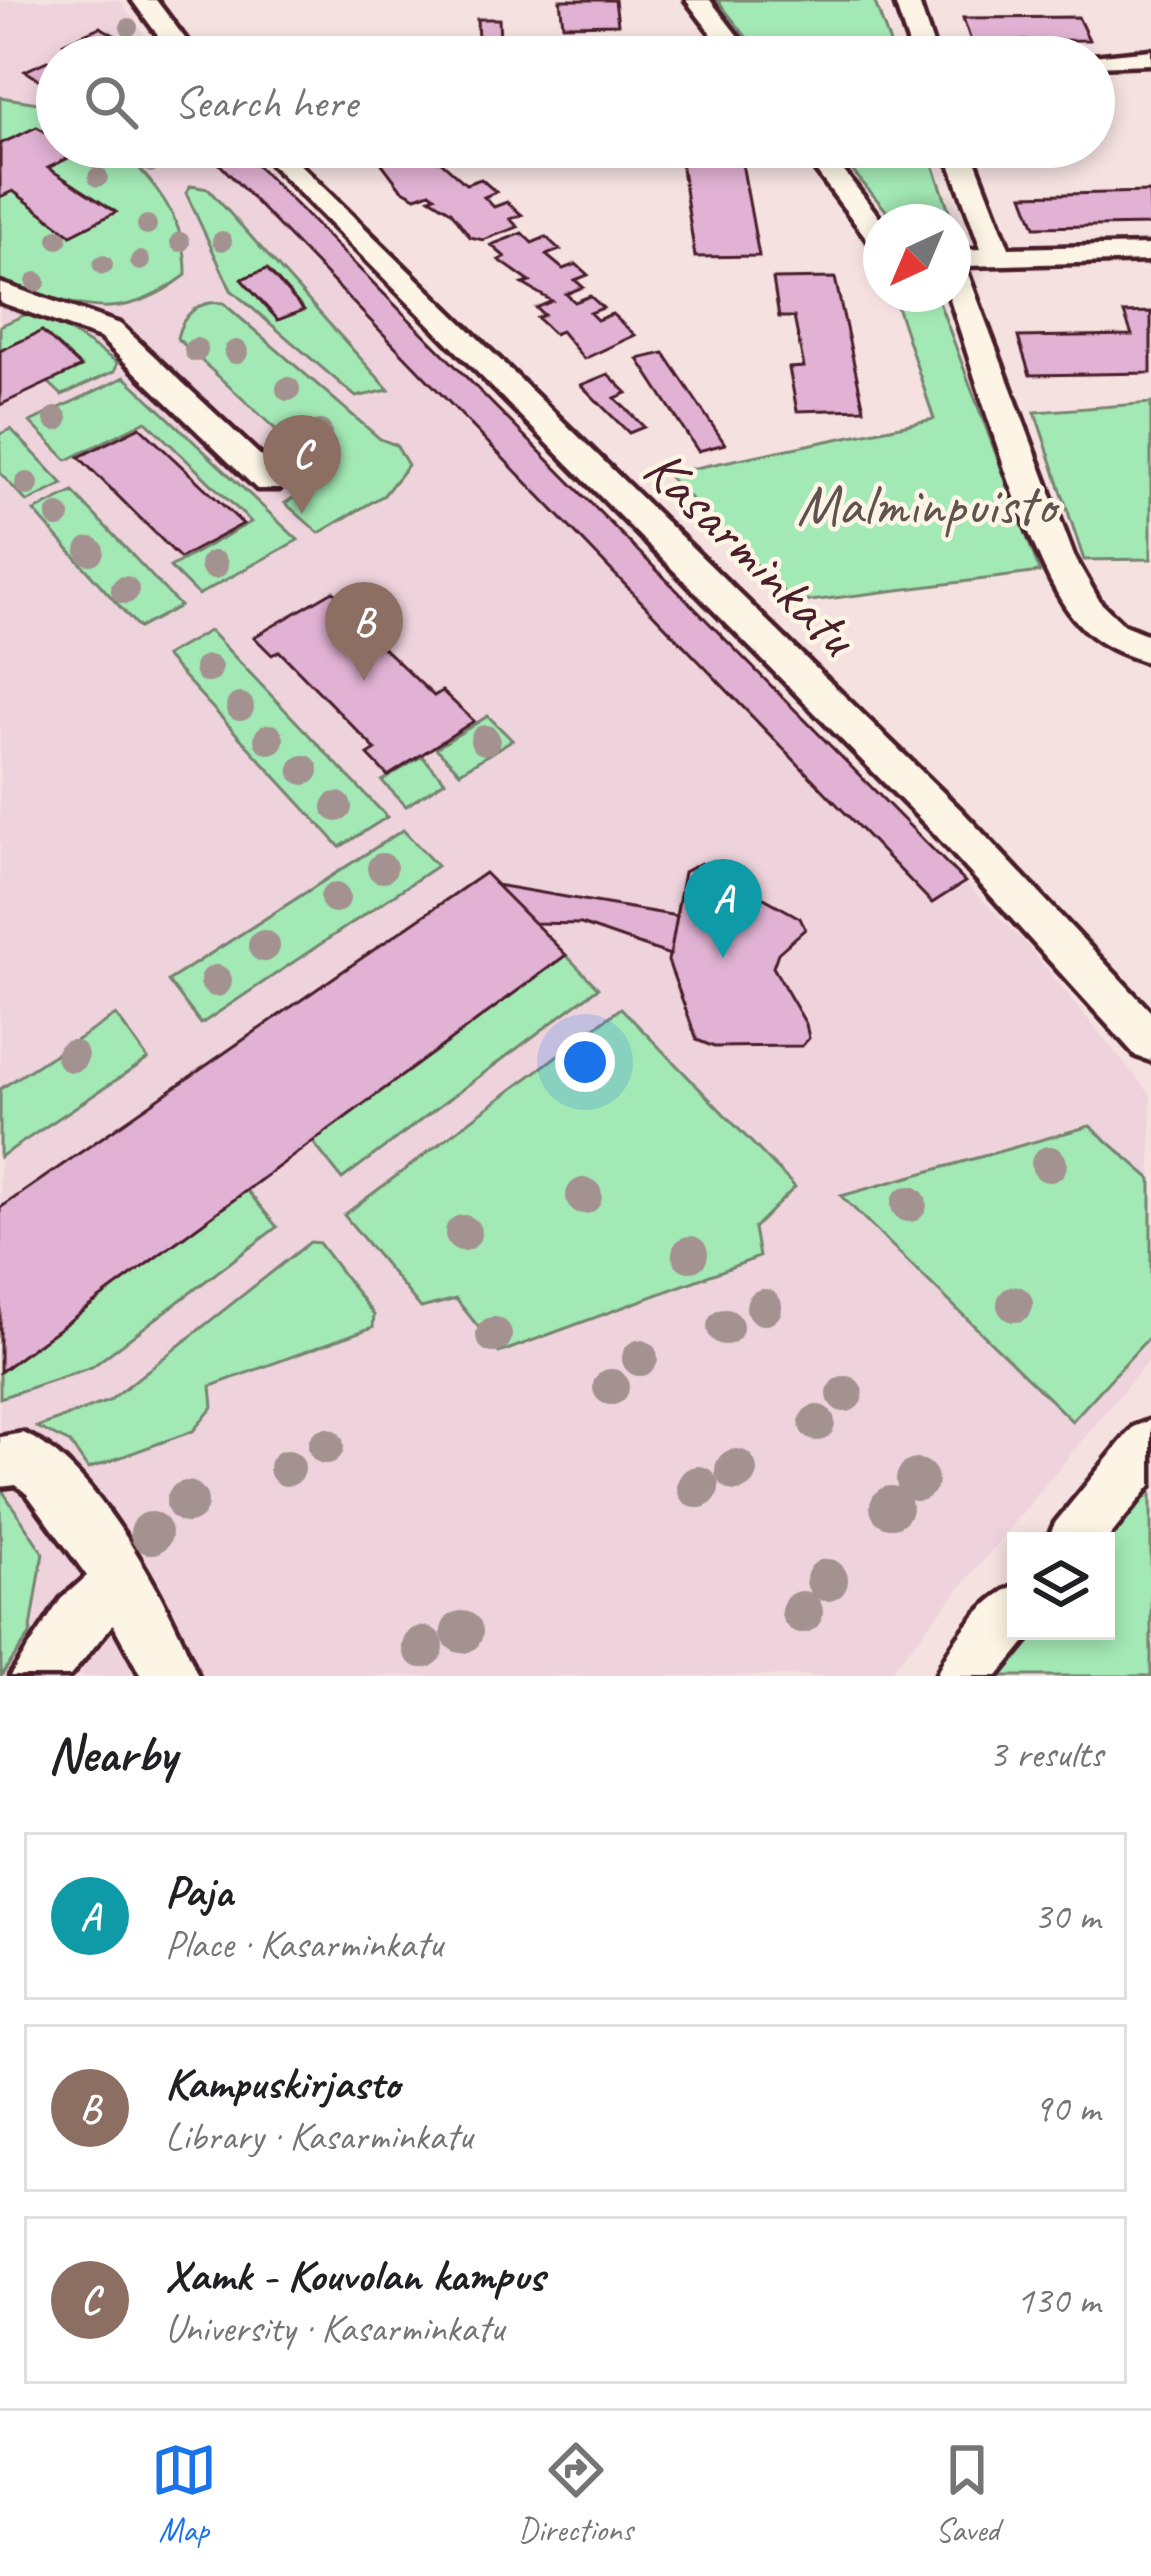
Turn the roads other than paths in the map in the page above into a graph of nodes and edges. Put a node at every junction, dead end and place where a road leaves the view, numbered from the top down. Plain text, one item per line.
1 (144, 0) edge
2 (698, 0) edge
3 (906, 0) edge
4 (171, 36) edge
5 (726, 36) edge
6 (918, 36) edge
7 (1151, 58) edge
8 (1115, 59) edge
9 (288, 168) edge
10 (827, 168) edge
11 (965, 168) edge
12 (863, 215) edge
13 (1151, 253) edge
14 (998, 257) junction
15 (971, 258) edge
16 (0, 292) edge
17 (969, 312) edge
18 (268, 481) dead end
19 (1151, 650) edge
20 (1151, 1042) edge
21 (1151, 1445) edge
22 (0, 1462) edge
23 (1080, 1532) edge
24 (117, 1584) junction
25 (1007, 1623) edge
26 (37, 1676) edge
27 (171, 1676) edge
28 (963, 1676) edge

1 - 4 street
2 - 5 street
3 - 6 street
7 - 8 street
9 - 20 street, Kasarminkatu
10 - 12 street
11 - 14 street
13 - 14 street
14 - 15 street
16 - 18 street
17 - 19 street
21 - 23 street
22 - 24 street
24 - 26 street
24 - 27 street
25 - 28 street

